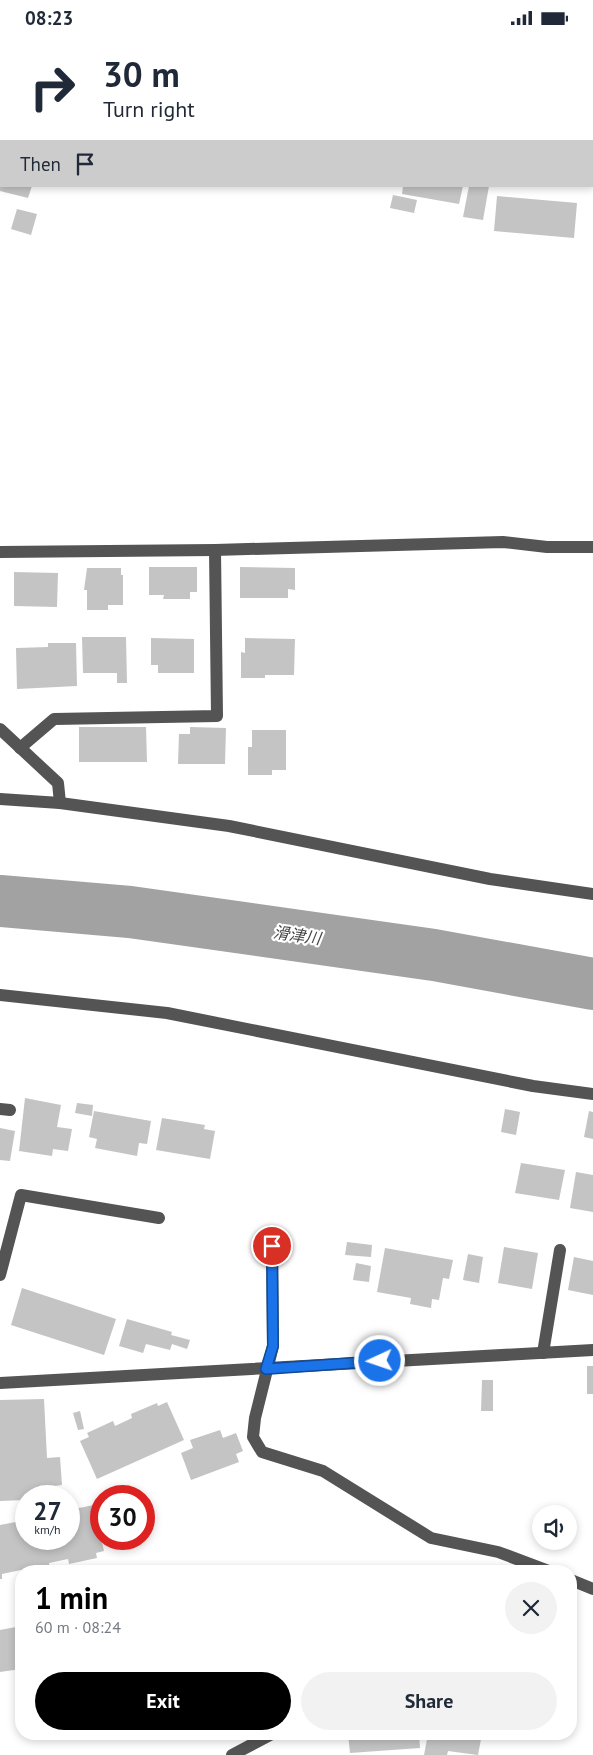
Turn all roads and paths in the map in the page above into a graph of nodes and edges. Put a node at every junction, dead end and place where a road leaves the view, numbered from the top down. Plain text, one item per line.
1 (593, 547) edge
2 (215, 550) junction
3 (0, 552) edge
4 (0, 729) edge
5 (20, 748) junction
6 (0, 799) edge
7 (60, 803) junction
8 (593, 894) edge
9 (0, 995) edge
10 (593, 1094) edge
11 (159, 1218) dead end
12 (272, 1246) dead end
13 (560, 1250) dead end
14 (0, 1275) edge
15 (593, 1350) edge
16 (543, 1353) junction
17 (266, 1369) junction
18 (0, 1383) edge
19 (533, 1565) edge
20 (577, 1582) edge
21 (593, 1589) edge
22 (261, 1740) edge
23 (232, 1755) edge

1 - 2 street
2 - 3 street
2 - 5 street
4 - 5 street
5 - 7 street
6 - 7 street
7 - 8 street
9 - 10 street
11 - 14 street
12 - 17 street
13 - 16 street
15 - 16 street
16 - 17 street
17 - 18 street
17 - 19 street
20 - 21 street
22 - 23 street

